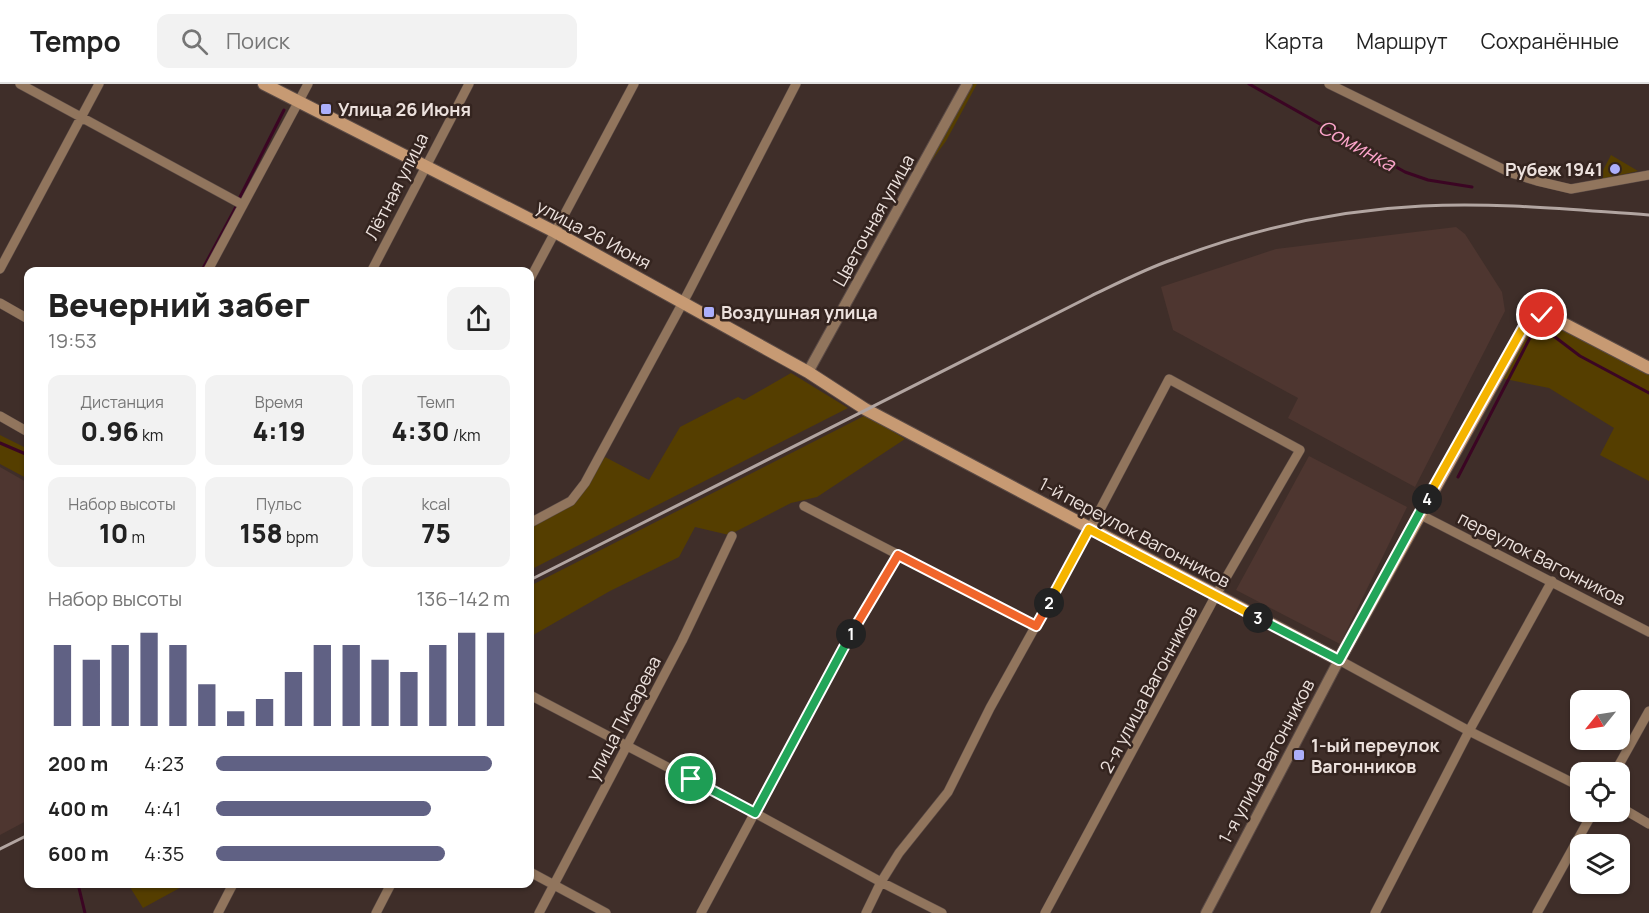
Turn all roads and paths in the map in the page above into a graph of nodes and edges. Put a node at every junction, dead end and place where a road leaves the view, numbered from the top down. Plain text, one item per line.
1 (20, 84) edge
2 (99, 84) edge
3 (264, 84) edge
4 (308, 84) edge
5 (469, 84) edge
6 (634, 84) edge
7 (796, 84) edge
8 (967, 84) edge
9 (1329, 84) edge
10 (299, 101) junction
11 (81, 117) junction
12 (426, 165) junction
13 (1649, 174) edge
14 (243, 205) junction
15 (555, 232) junction
16 (210, 267) edge
17 (374, 267) edge
18 (0, 269) edge
19 (534, 271) edge
20 (682, 302) junction
21 (0, 303) edge
22 (24, 317) edge
23 (1649, 368) edge
24 (808, 372) junction
25 (865, 409) joint
26 (0, 416) edge
27 (24, 430) edge
28 (804, 506) dead end
29 (1419, 514) junction
30 (534, 521) edge
31 (1089, 529) junction
32 (732, 536) dead end
33 (898, 555) junction
34 (1552, 581) junction
35 (1216, 595) junction
36 (1036, 626) junction
37 (1649, 633) edge
38 (1339, 660) junction
39 (534, 696) edge
40 (1649, 711) edge
41 (1469, 731) junction
42 (626, 746) junction
43 (1621, 762) edge
44 (1570, 782) edge
45 (755, 813) junction
46 (1630, 813) edge
47 (1587, 822) edge
48 (1649, 824) edge
49 (534, 874) edge
50 (881, 882) junction
51 (554, 885) junction
52 (231, 888) edge
53 (389, 888) edge
54 (218, 913) edge
55 (376, 913) edge
56 (539, 913) edge
57 (606, 913) edge
58 (701, 913) edge
59 (866, 913) edge
60 (942, 913) edge
61 (1046, 913) edge
62 (1206, 913) edge
63 (1375, 913) edge
64 (1537, 913) edge

1 - 11 street
2 - 11 street
3 - 10 main road, улица 26 Июня
4 - 10 street
5 - 12 street, Лётная улица
6 - 15 street
7 - 20 street
8 - 24 street, Цветочная улица
9 - 13 street
10 - 12 main road, улица 26 Июня
10 - 14 street
11 - 14 street
11 - 18 street
12 - 15 main road, улица 26 Июня
12 - 17 street, Лётная улица
14 - 16 street
15 - 19 street
15 - 20 main road, улица 26 Июня
20 - 24 main road, улица 26 Июня
20 - 30 street
21 - 22 street
23 - 29 main road, 1-я улица Вагонников
24 - 25 main road, улица 26 Июня
25 - 31 main road, 1-й переулок Вагонников
26 - 27 street
28 - 33 street
29 - 34 street, переулок Вагонников
29 - 38 main road, 1-я улица Вагонников
31 - 35 main road, 1-й переулок Вагонников
31 - 35 street, 2-я улица Вагонников
31 - 36 street
32 - 42 street, улица Писарева
33 - 36 street
33 - 45 street
34 - 37 street, переулок Вагонников
34 - 41 street
35 - 38 main road, 1-й переулок Вагонников
35 - 61 street, 2-я улица Вагонников
36 - 50 street
38 - 41 street, 1-й переулок Вагонников
38 - 62 street, 1-я улица Вагонников
39 - 42 street
40 - 43 street
41 - 44 street, 1-й переулок Вагонников
41 - 63 street
42 - 45 street
42 - 51 street, улица Писарева
45 - 50 street
45 - 58 street
46 - 48 street
47 - 64 street
49 - 51 street
50 - 59 street
50 - 60 street
51 - 56 street, улица Писарева
51 - 57 street
52 - 54 street
53 - 55 street

